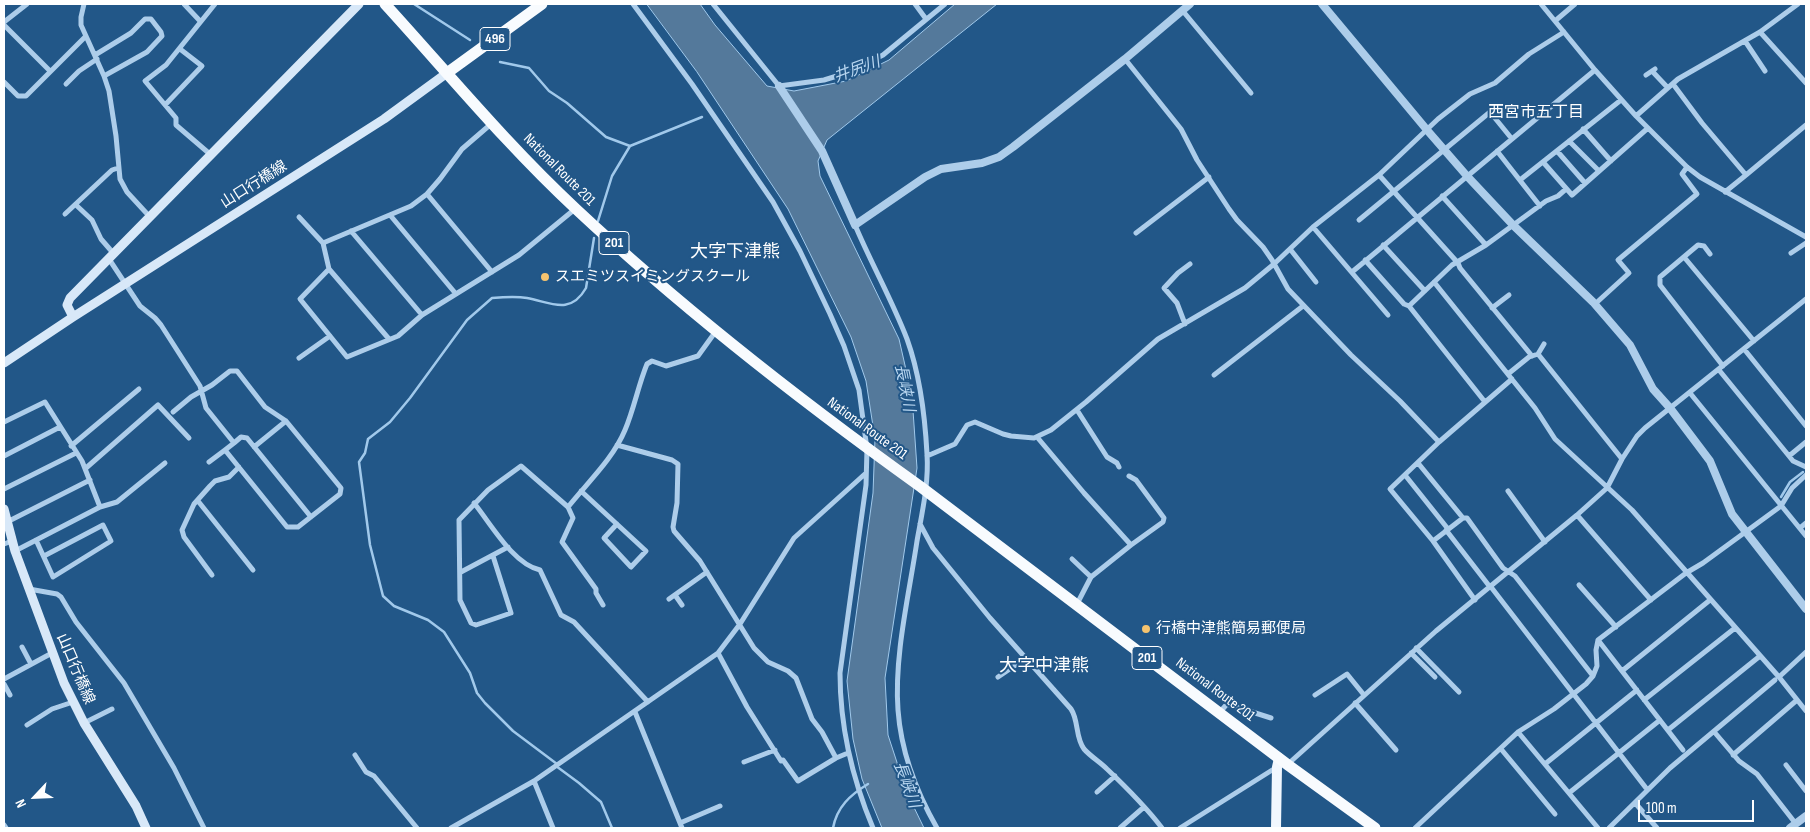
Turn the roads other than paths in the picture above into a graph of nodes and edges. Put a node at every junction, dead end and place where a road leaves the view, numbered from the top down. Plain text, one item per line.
1 (27, 4) edge
2 (84, 4) edge
3 (184, 4) edge
4 (216, 4) edge
5 (359, 4) edge
6 (385, 4) edge
7 (542, 4) edge
8 (633, 4) edge
9 (713, 4) edge
10 (914, 4) edge
11 (945, 4) edge
12 (1190, 4) edge
13 (1322, 4) edge
14 (1540, 4) edge
15 (1575, 4) edge
16 (1798, 4) edge
17 (1182, 10) junction
18 (926, 19) junction
19 (200, 21) junction
20 (1554, 21) junction
21 (4, 23) edge
22 (1564, 32) junction
23 (1760, 32) junction
24 (86, 36) junction
25 (1745, 41) junction
26 (180, 49) junction
27 (96, 57) junction
28 (1124, 59) junction
29 (1596, 70) junction
30 (50, 71) junction
31 (1765, 71) dead end
32 (447, 73) junction
33 (104, 76) junction
34 (1646, 76) dead end
35 (4, 82) edge
36 (1806, 83) edge
37 (66, 84) dead end
38 (1673, 84) junction
39 (779, 86) junction
40 (1668, 88) junction
41 (1251, 93) dead end
42 (1621, 100) junction
43 (166, 105) junction
44 (1636, 116) junction
45 (491, 124) junction
46 (1806, 125) edge
47 (1648, 128) junction
48 (1583, 129) junction
49 (1426, 130) junction
50 (1512, 139) junction
51 (1569, 141) junction
52 (1443, 149) junction
53 (1497, 151) junction
54 (1557, 151) junction
55 (210, 155) junction
56 (1610, 161) junction
57 (1543, 162) junction
58 (1687, 167) junction
59 (118, 168) junction
60 (1599, 171) junction
61 (1379, 175) junction
62 (1746, 175) junction
63 (1467, 176) junction
64 (1209, 177) junction
65 (1520, 180) junction
66 (1585, 183) junction
67 (1566, 189) junction
68 (1393, 191) junction
69 (1725, 192) junction
70 (427, 194) junction
71 (1442, 196) junction
72 (76, 204) junction
73 (1540, 206) junction
74 (575, 209) junction
75 (65, 214) dead end
76 (390, 215) junction
77 (150, 217) junction
78 (299, 218) dead end
79 (1417, 218) junction
80 (1359, 220) dead end
81 (855, 225) junction
82 (1513, 225) junction
83 (1313, 227) junction
84 (351, 231) junction
85 (1136, 233) dead end
86 (1806, 237) edge
87 (1806, 242) edge
88 (322, 243) junction
89 (1383, 245) junction
90 (1486, 245) junction
91 (1290, 249) junction
92 (1710, 254) dead end
93 (1791, 254) dead end
94 (112, 256) junction
95 (1684, 257) junction
96 (1365, 260) junction
97 (1458, 263) junction
98 (1190, 264) dead end
99 (1274, 264) junction
100 (329, 269) junction
101 (492, 272) junction
102 (1352, 272) junction
103 (1316, 282) dead end
104 (1434, 282) junction
105 (125, 283) junction
106 (1425, 291) junction
107 (456, 294) junction
108 (1509, 295) dead end
109 (1806, 299) edge
110 (1595, 304) junction
111 (1303, 306) junction
112 (1409, 306) junction
113 (1492, 308) junction
114 (422, 314) junction
115 (1388, 315) dead end
116 (72, 317) junction
117 (1184, 324) junction
118 (717, 331) junction
119 (330, 336) junction
120 (389, 339) junction
121 (1754, 341) junction
122 (1544, 344) dead end
123 (1744, 349) junction
124 (1538, 354) junction
125 (1532, 356) junction
126 (299, 358) dead end
127 (4, 363) edge
128 (1721, 368) junction
129 (1214, 375) dead end
130 (1510, 376) junction
131 (139, 389) dead end
132 (201, 392) junction
133 (1690, 393) junction
134 (1485, 402) junction
135 (1670, 408) junction
136 (1077, 410) junction
137 (173, 412) dead end
138 (286, 421) junction
139 (4, 422) edge
140 (60, 426) junction
141 (1806, 426) edge
142 (1037, 437) junction
143 (188, 438) dead end
144 (1439, 442) junction
145 (1806, 442) edge
146 (234, 443) junction
147 (617, 445) junction
148 (72, 446) junction
149 (254, 447) junction
150 (225, 450) junction
151 (869, 450) junction
152 (76, 453) junction
153 (4, 456) edge
154 (927, 456) junction
155 (1788, 456) junction
156 (1622, 459) junction
157 (209, 462) dead end
158 (166, 463) dead end
159 (1418, 463) junction
160 (239, 467) junction
161 (1119, 467) dead end
162 (1806, 467) edge
163 (86, 468) junction
164 (866, 473) junction
165 (1405, 475) junction
166 (1806, 475) edge
167 (1129, 476) dead end
168 (90, 480) junction
169 (1606, 488) junction
170 (4, 489) edge
171 (923, 489) junction
172 (581, 491) junction
173 (1508, 491) dead end
174 (198, 501) junction
175 (474, 504) junction
176 (1781, 506) junction
177 (100, 507) junction
178 (568, 507) junction
179 (4, 509) edge
180 (1578, 515) junction
181 (311, 517) junction
182 (1463, 518) junction
183 (6, 522) junction
184 (1806, 523) edge
185 (617, 524) junction
186 (920, 524) junction
187 (1800, 528) junction
188 (1447, 530) junction
189 (1746, 533) junction
190 (1806, 536) edge
191 (36, 540) junction
192 (1433, 540) junction
193 (1545, 542) junction
194 (8, 543) edge
195 (1131, 545) junction
196 (508, 547) junction
197 (15, 551) junction
198 (44, 556) junction
199 (493, 556) junction
200 (1072, 559) dead end
201 (253, 570) dead end
202 (1510, 571) junction
203 (460, 572) junction
204 (707, 572) junction
205 (1686, 573) junction
206 (212, 575) dead end
207 (1091, 577) junction
208 (1579, 585) dead end
209 (1490, 587) junction
210 (28, 588) junction
211 (675, 594) junction
212 (669, 599) dead end
213 (1475, 600) junction
214 (1651, 600) junction
215 (1710, 600) junction
216 (1076, 604) junction
217 (603, 605) dead end
218 (682, 605) dead end
219 (1806, 609) edge
220 (740, 624) junction
221 (1616, 627) junction
222 (1735, 628) junction
223 (1598, 640) junction
224 (22, 647) dead end
225 (1416, 648) junction
226 (1806, 652) edge
227 (52, 653) junction
228 (718, 653) junction
229 (1411, 653) junction
230 (1760, 656) junction
231 (1026, 658) junction
232 (31, 664) junction
233 (1622, 671) junction
234 (1593, 676) junction
235 (998, 677) dead end
236 (1435, 677) dead end
237 (4, 679) edge
238 (1777, 679) junction
239 (4, 684) edge
240 (1637, 690) junction
241 (1459, 692) dead end
242 (1574, 694) junction
243 (10, 695) dead end
244 (1315, 695) dead end
245 (1364, 695) junction
246 (1644, 700) junction
247 (1798, 700) junction
248 (73, 702) junction
249 (648, 702) junction
250 (1355, 703) junction
251 (112, 709) dead end
252 (1806, 710) edge
253 (635, 712) junction
254 (1220, 713) junction
255 (1271, 718) dead end
256 (1660, 720) junction
257 (84, 723) junction
258 (1596, 723) junction
259 (27, 725) dead end
260 (1668, 730) junction
261 (1518, 732) junction
262 (1716, 734) dead end
263 (1501, 749) junction
264 (775, 750) junction
265 (1396, 750) dead end
266 (1683, 750) dead end
267 (1618, 753) junction
268 (848, 754) junction
269 (355, 755) dead end
270 (1733, 755) junction
271 (836, 758) junction
272 (744, 762) dead end
273 (1281, 763) junction
274 (1545, 764) junction
275 (1786, 765) dead end
276 (1115, 776) junction
277 (534, 781) junction
278 (1646, 788) dead end
279 (1806, 791) edge
280 (1096, 792) dead end
281 (1569, 793) junction
282 (1636, 804) junction
283 (720, 806) dead end
284 (1144, 807) junction
285 (1555, 814) dead end
286 (1806, 816) edge
287 (4, 825) edge
288 (681, 826) edge
289 (1793, 826) edge
290 (6, 828) edge
291 (146, 828) edge
292 (204, 828) edge
293 (417, 828) edge
294 (451, 828) edge
295 (553, 828) edge
296 (873, 828) edge
297 (937, 828) edge
298 (1120, 828) edge
299 (1162, 828) edge
300 (1180, 828) edge
301 (1276, 828) edge
302 (1374, 828) edge
303 (1415, 828) edge
304 (1598, 828) edge
305 (1609, 828) edge
306 (1657, 828) edge

1 - 21 street
2 - 24 street
3 - 19 street
4 - 19 street
5 - 55 main road
6 - 32 highway, National Route 201 / 201
7 - 32 highway, 496
8 - 151 street
9 - 39 street
10 - 18 street
11 - 18 street
12 - 17 street
13 - 49 street
14 - 20 street
15 - 20 street
16 - 23 street
17 - 28 street
17 - 41 street
18 - 39 street
19 - 26 street
20 - 22 street
21 - 30 street
22 - 29 street
22 - 49 street
23 - 25 street
23 - 36 street
24 - 27 street
24 - 30 street
25 - 31 street
25 - 38 street
26 - 43 street
26 - 43 street
27 - 33 street
27 - 33 street
27 - 37 street
28 - 64 street
28 - 81 street
29 - 42 street
29 - 50 street
30 - 35 street
32 - 45 highway, National Route 201 / 201
32 - 105 main road, 山口行橋線
33 - 59 street
34 - 40 street
38 - 40 street
38 - 62 street
39 - 81 street
40 - 44 street
42 - 44 street
42 - 48 street
43 - 55 street
44 - 47 street
45 - 70 street
45 - 74 highway, National Route 201 / 201
46 - 62 street
47 - 56 street
47 - 58 street
48 - 51 street
48 - 56 street
49 - 52 street
49 - 61 street
50 - 52 street
50 - 53 street
51 - 54 street
51 - 60 street
52 - 63 street
52 - 68 street
53 - 63 street
53 - 65 street
54 - 57 street
54 - 66 street
55 - 77 main road
56 - 60 street
57 - 65 street
57 - 67 street
58 - 69 street
58 - 110 street
59 - 72 street
59 - 77 street
60 - 66 street
61 - 68 street
61 - 83 street
62 - 69 street
63 - 71 street
63 - 82 street
64 - 85 street
64 - 99 street
65 - 73 street
66 - 67 street
67 - 73 street
68 - 79 street
68 - 80 street
69 - 86 street
70 - 76 street
70 - 101 street
71 - 79 street
71 - 90 street
72 - 75 street
72 - 94 street
73 - 82 street
74 - 101 street
74 - 118 highway, National Route 201 / 201
76 - 84 street
76 - 107 street
77 - 94 main road
78 - 88 street
79 - 89 street
79 - 97 street
81 - 154 street
82 - 90 street
82 - 110 street
83 - 91 street
83 - 102 street
84 - 88 street
84 - 114 street
87 - 93 street
88 - 100 street
89 - 96 street
89 - 106 street
90 - 97 street
91 - 99 street
91 - 103 street
92 - 95 street
94 - 105 street
94 - 116 main road
95 - 121 street
95 - 128 street
96 - 102 street
96 - 112 street
97 - 104 street
97 - 113 street
98 - 117 street
99 - 111 street
99 - 117 street
100 - 119 street
100 - 120 street
101 - 107 street
102 - 115 street
104 - 106 street
104 - 130 street
105 - 116 main road, 山口行橋線
105 - 132 street
106 - 112 street
107 - 114 street
108 - 113 street
109 - 121 street
110 - 135 street
111 - 129 street
111 - 144 street
112 - 134 street
113 - 125 street
114 - 120 street
116 - 127 main road, 山口行橋線
117 - 136 street
118 - 147 street
118 - 151 highway, National Route 201 / 201
119 - 120 street
119 - 126 street
121 - 123 street
122 - 124 street
123 - 128 street
123 - 141 street
124 - 125 street
124 - 156 street
125 - 130 street
128 - 133 street
128 - 155 street
130 - 134 street
130 - 169 street
131 - 148 street
132 - 137 street
132 - 138 street
132 - 146 street
133 - 135 street
133 - 176 street
134 - 144 street
135 - 156 street
135 - 189 street
136 - 142 street
136 - 161 street
138 - 149 street
138 - 181 street
139 - 140 street
140 - 148 street
140 - 153 street
142 - 154 street
142 - 195 street
143 - 163 street
144 - 159 street
145 - 155 street
146 - 149 street
146 - 150 street
147 - 172 street
147 - 204 street
148 - 152 street
149 - 181 street
150 - 157 street
150 - 160 street
151 - 164 street
151 - 171 highway, National Route 201 / 201
152 - 163 street
152 - 170 street
154 - 171 street
155 - 162 street
156 - 169 street
158 - 177 street
159 - 165 street
159 - 182 street
160 - 174 street
160 - 181 street
163 - 168 street
164 - 220 street
164 - 268 street
165 - 188 street
165 - 192 street
166 - 176 street
167 - 195 street
168 - 177 street
168 - 183 street
169 - 180 street
169 - 205 street
171 - 186 street
171 - 216 highway, National Route 201 / 201
172 - 178 street
172 - 185 street
173 - 193 street
174 - 201 street
174 - 206 street
175 - 178 street
175 - 196 street
175 - 203 street
176 - 187 street
176 - 189 street
177 - 191 street
178 - 217 street
179 - 183 main road, 山口行橋線
180 - 193 street
180 - 214 street
182 - 188 street
182 - 202 street
183 - 194 main road, 山口行橋線
184 - 187 street
185 - 185 street
186 - 231 street
186 - 297 street
187 - 190 street
188 - 192 street
188 - 209 street
189 - 205 street
189 - 219 street
191 - 197 street
191 - 198 street
192 - 213 street
193 - 202 street
194 - 197 main road, 山口行橋線
195 - 207 street
196 - 199 street
196 - 249 street
197 - 210 main road, 山口行橋線
198 - 198 street
199 - 203 street
199 - 203 street
200 - 207 street
202 - 209 street
202 - 234 street
204 - 211 street
204 - 220 street
205 - 214 street
205 - 215 street
207 - 216 street
208 - 221 street
209 - 213 street
209 - 242 street
210 - 227 main road, 山口行橋線
210 - 292 street
211 - 212 street
211 - 218 street
213 - 225 street
214 - 221 street
215 - 222 street
215 - 233 street
216 - 254 highway, National Route 201 / 201
220 - 228 street
220 - 271 street
221 - 223 street
222 - 230 street
222 - 246 street
223 - 233 street
223 - 234 street
224 - 232 street
225 - 229 street
225 - 241 street
226 - 238 street
227 - 232 street
227 - 248 main road, 山口行橋線
228 - 249 street
228 - 264 street
229 - 236 street
229 - 245 street
230 - 238 street
230 - 260 street
231 - 235 street
231 - 276 street
232 - 237 street
233 - 240 street
234 - 242 street
238 - 247 street
238 - 282 street
239 - 243 street
240 - 246 street
240 - 258 street
242 - 258 street
242 - 261 street
244 - 245 street
245 - 250 street
246 - 256 street
247 - 252 street
247 - 270 street
248 - 257 main road, 山口行橋線
248 - 259 street
249 - 253 street
250 - 265 street
250 - 273 street
251 - 257 street
253 - 277 street
253 - 288 street
254 - 255 street
254 - 273 highway, National Route 201 / 201
256 - 260 street
256 - 267 street
257 - 291 main road, 山口行橋線
258 - 267 street
258 - 274 street
260 - 266 street
261 - 263 street
261 - 274 street
262 - 270 street
263 - 285 street
263 - 303 street
264 - 271 street
264 - 272 street
267 - 278 street
267 - 281 street
268 - 271 street
268 - 296 street
269 - 293 street
270 - 289 street
273 - 300 street
273 - 301 main road
273 - 302 highway, National Route 201 / 201
274 - 281 street
275 - 279 street
276 - 280 street
276 - 284 street
277 - 294 street
277 - 295 street
281 - 304 street
282 - 305 street
282 - 306 street
283 - 288 street
284 - 298 street
284 - 299 street
286 - 289 street
287 - 290 street

